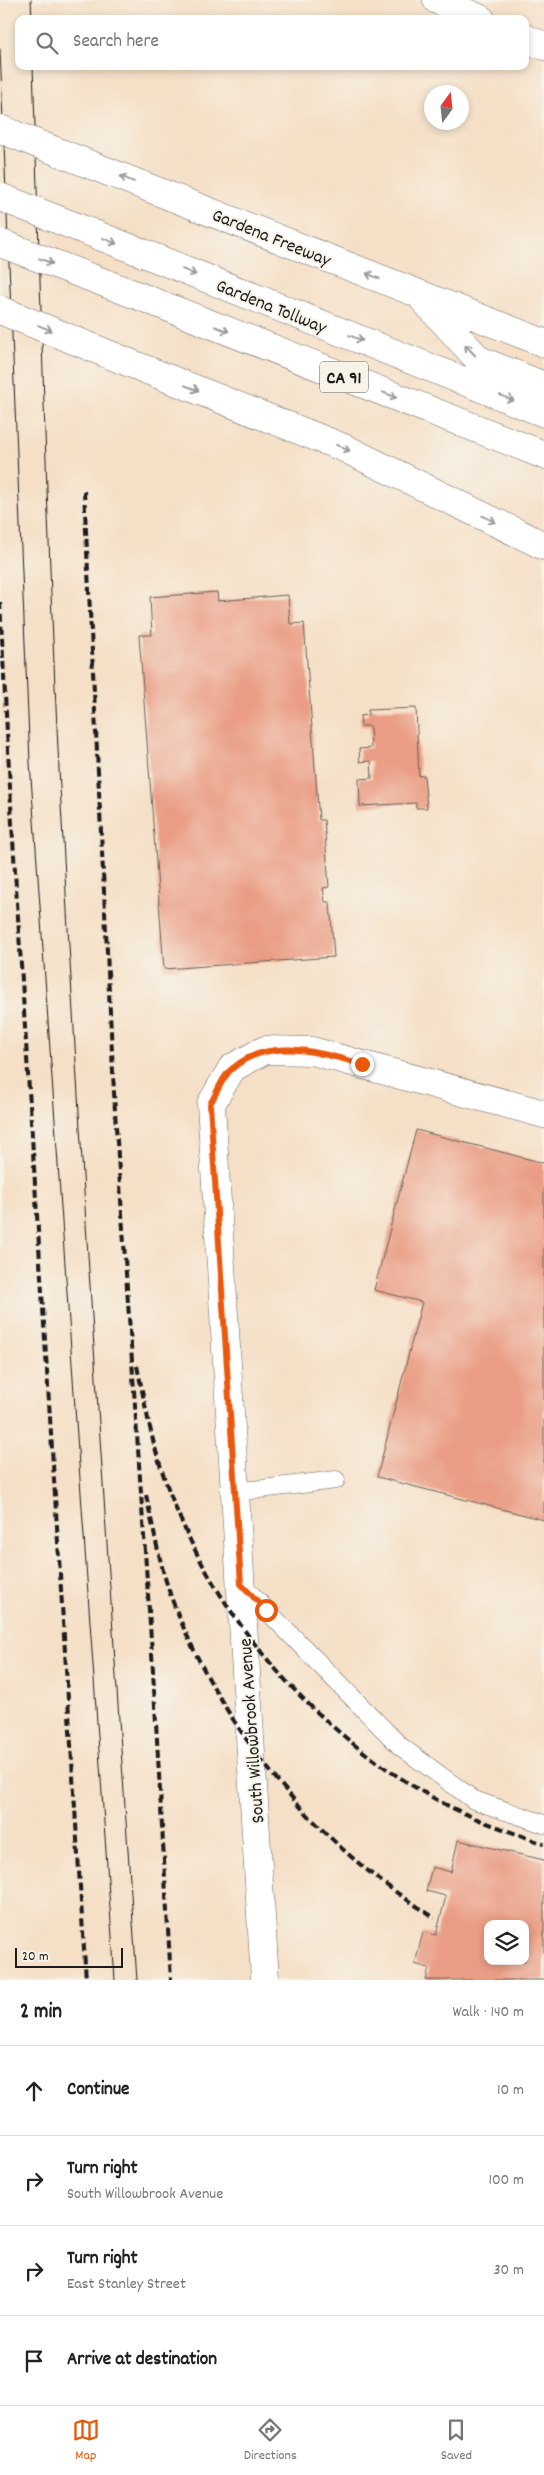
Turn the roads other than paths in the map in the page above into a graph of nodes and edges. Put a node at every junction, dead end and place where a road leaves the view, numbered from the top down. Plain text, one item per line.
1 (437, 0) edge
2 (472, 15) edge
3 (529, 40) edge
4 (544, 46) edge
5 (0, 129) edge
6 (0, 197) edge
7 (0, 243) edge
8 (419, 294) junction
9 (0, 310) edge
10 (544, 343) edge
11 (544, 386) edge
12 (544, 413) edge
13 (544, 455) edge
14 (544, 546) edge
15 (544, 1114) edge
16 (336, 1480) dead end
17 (235, 1492) junction
18 (241, 1584) junction
19 (544, 1824) edge
20 (265, 1980) edge

1 - 2 main road
3 - 4 main road
8 -> 5 main road, Gardena Freeway, bridge
6 -> 12 main road, Gardena Tollway, bridge
7 -> 13 main road, CA 91, bridge
8 - 10 main road, Gardena Freeway
11 -> 8 main road
9 -> 14 main road, bridge
15 - 17 main road, South Willowbrook Avenue
16 - 17 lane
17 - 18 main road, South Willowbrook Avenue
18 - 19 lane
18 - 20 main road, South Willowbrook Avenue

